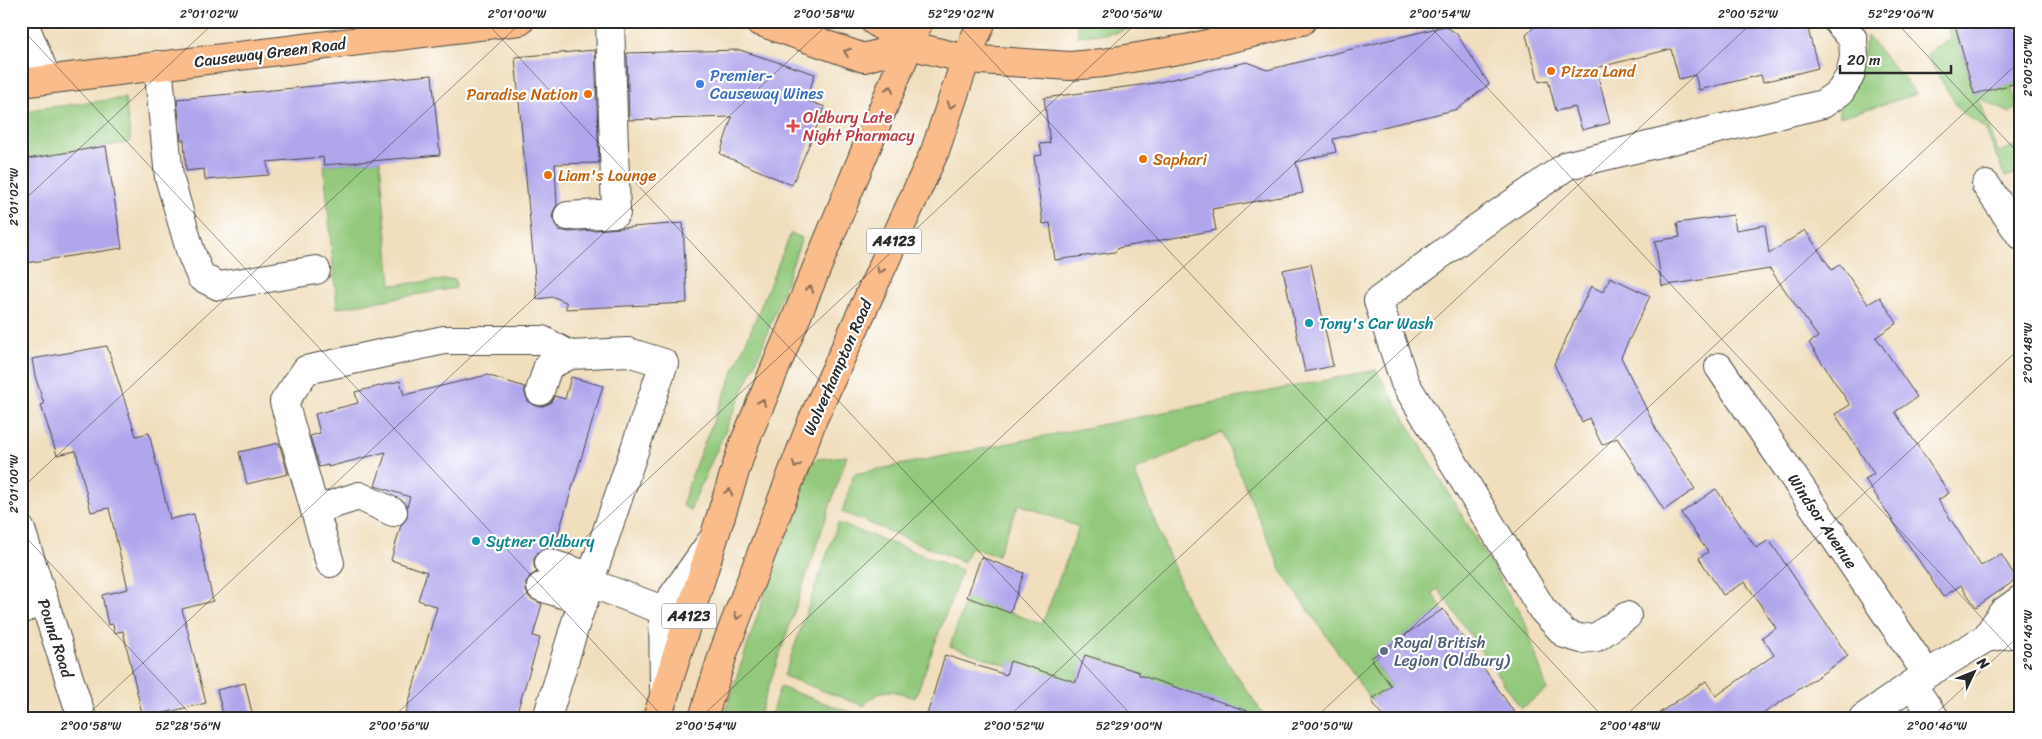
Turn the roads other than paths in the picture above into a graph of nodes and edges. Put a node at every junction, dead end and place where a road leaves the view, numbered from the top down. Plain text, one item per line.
1 (23, 21) edge
2 (520, 21) edge
3 (610, 21) edge
4 (758, 21) edge
5 (874, 21) edge
6 (982, 21) edge
7 (1302, 21) edge
8 (1837, 21) edge
9 (811, 32) edge
10 (914, 33) edge
11 (966, 59) junction
12 (158, 65) junction
13 (34, 81) edge
14 (1986, 184) dead end
15 (568, 216) dead end
16 (2021, 236) edge
17 (316, 270) dead end
18 (570, 355) junction
19 (1719, 367) dead end
20 (540, 391) dead end
21 (315, 510) junction
22 (393, 512) dead end
23 (21, 530) edge
24 (714, 537) junction
25 (330, 563) dead end
26 (545, 575) dead end
27 (588, 587) junction
28 (2021, 599) edge
29 (33, 605) edge
30 (664, 610) junction
31 (1627, 616) dead end
32 (2021, 634) edge
33 (1986, 638) junction
34 (1920, 680) junction
35 (660, 707) edge
36 (82, 718) edge
37 (547, 718) edge
38 (703, 718) edge
39 (1863, 718) edge
40 (1934, 718) edge

1 - 13 street
2 - 12 main road, Causeway Green Road
3 - 15 street
4 - 9 main road
5 - 10 main road
6 - 11 main road, Wolverhampton Road / A4123
7 - 11 main road
8 - 31 street
10 -> 9 main road
10 - 11 main road
24 -> 10 main road, A4123
11 -> 38 main road, Wolverhampton Road / A4123
12 - 13 main road, Causeway Green Road
12 - 17 street
14 - 16 street
18 - 20 street
18 - 21 street
18 - 27 street
19 - 34 street, Windsor Avenue
21 - 22 street
21 - 25 street
23 - 29 street, Pound Road
24 - 30 street
24 - 35 main road, A4123
26 - 27 street
27 - 30 street
27 - 37 street
28 - 33 street
29 - 36 street, Pound Road
30 - 35 street
32 - 33 street
33 - 34 street
34 - 39 street
34 - 40 street, Windsor Avenue

